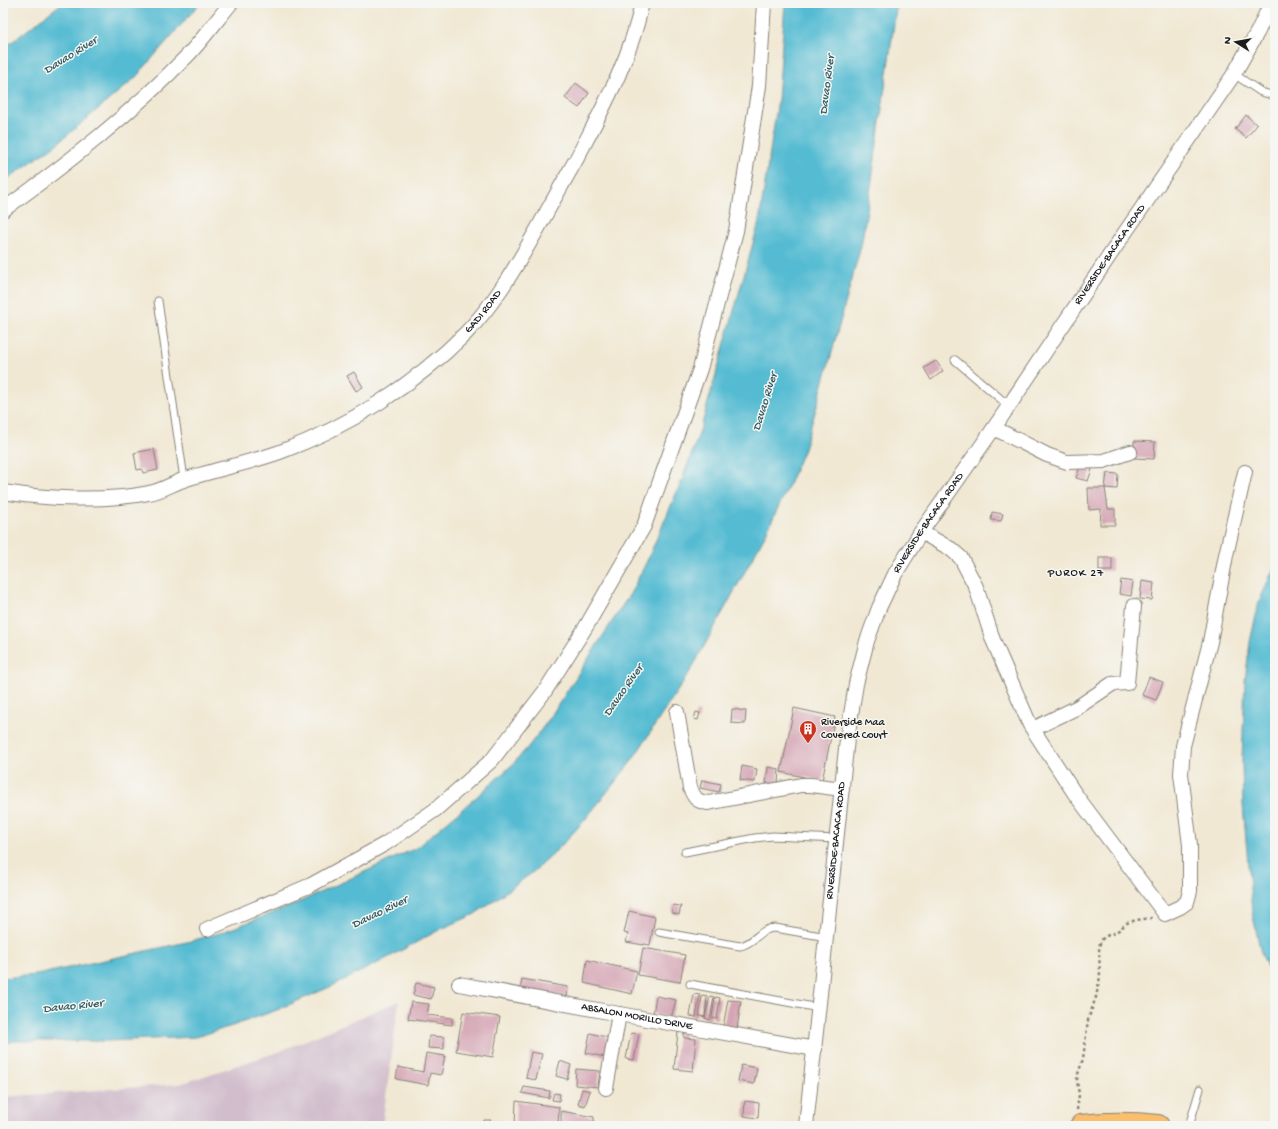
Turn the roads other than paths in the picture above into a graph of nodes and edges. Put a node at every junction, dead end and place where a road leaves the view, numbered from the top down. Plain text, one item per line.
1 (231, 3) edge
2 (642, 3) edge
3 (764, 3) edge
4 (1271, 3) edge
5 (1234, 74) junction
6 (1275, 96) edge
7 (3, 210) edge
8 (158, 301) dead end
9 (955, 360) dead end
10 (1009, 406) junction
11 (994, 428) junction
12 (1130, 452) dead end
13 (1245, 472) dead end
14 (184, 480) junction
15 (3, 492) edge
16 (921, 532) junction
17 (1134, 606) dead end
18 (677, 712) dead end
19 (1033, 729) junction
20 (842, 789) junction
21 (837, 838) junction
22 (685, 852) dead end
23 (207, 929) dead end
24 (660, 932) dead end
25 (827, 937) junction
26 (459, 984) dead end
27 (690, 984) dead end
28 (820, 1008) junction
29 (619, 1014) junction
30 (815, 1049) junction
31 (606, 1088) dead end
32 (1200, 1089) dead end
33 (1079, 1120) edge
34 (806, 1126) edge
35 (1158, 1126) edge
36 (1189, 1126) edge

1 - 7 street
2 - 14 street, GADI ROAD
3 - 23 street
4 - 5 street, RIVERSIDE-BACACA ROAD
5 - 6 lane
5 - 10 street, RIVERSIDE-BACACA ROAD
8 - 14 lane
9 - 10 lane
10 - 11 street, RIVERSIDE-BACACA ROAD
11 - 12 street
11 - 16 street, RIVERSIDE-BACACA ROAD
13 - 19 street
14 - 15 street, GADI ROAD
16 - 19 street
16 - 20 street, RIVERSIDE-BACACA ROAD
17 - 19 street
18 - 20 street
20 - 21 street, RIVERSIDE-BACACA ROAD
21 - 22 lane
21 - 25 street, RIVERSIDE-BACACA ROAD
24 - 25 lane
25 - 28 street, RIVERSIDE-BACACA ROAD
26 - 29 street, ABSALON MORILLO DRIVE
27 - 28 lane
28 - 30 street, RIVERSIDE-BACACA ROAD
29 - 30 street, ABSALON MORILLO DRIVE
29 - 31 street
30 - 34 street, RIVERSIDE-BACACA ROAD
32 - 36 lane
33 - 35 main road

